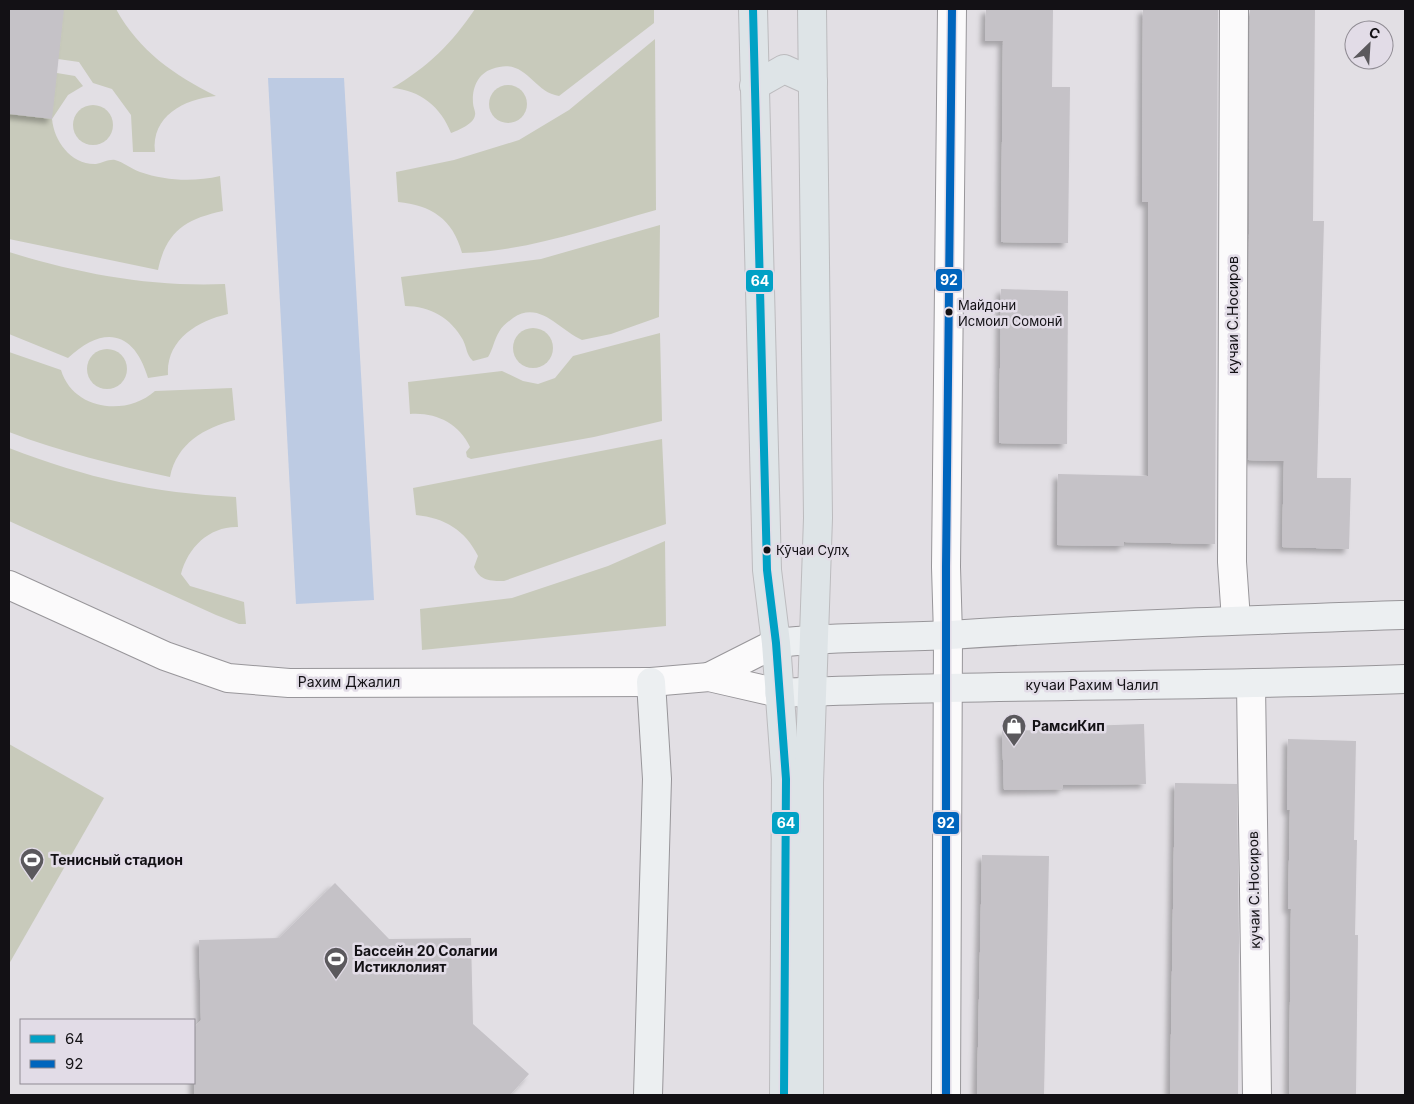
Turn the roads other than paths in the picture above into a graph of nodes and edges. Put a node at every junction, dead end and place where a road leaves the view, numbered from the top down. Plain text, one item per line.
1 (753, 9) edge
2 (812, 9) edge
3 (952, 9) edge
4 (1234, 9) edge
5 (813, 82) junction
6 (754, 86) junction
7 (9, 585) edge
8 (1405, 615) edge
9 (1236, 620) junction
10 (948, 635) junction
11 (815, 638) junction
12 (776, 643) junction
13 (709, 677) junction
14 (1405, 679) edge
15 (651, 682) junction
16 (1251, 685) junction
17 (948, 687) junction
18 (813, 692) junction
19 (779, 693) junction
20 (648, 1095) edge
21 (784, 1095) edge
22 (809, 1095) edge
23 (946, 1095) edge
24 (1257, 1095) edge

1 - 6 main road
2 - 5 main road
3 - 10 street
4 - 9 street, кучаи С.Носиров
5 - 6 main road
5 - 11 main road
6 - 12 main road
7 - 15 street, Рахим Джалил
8 - 9 main road
9 - 10 main road
10 - 11 main road
10 - 17 street
11 - 12 main road
11 - 18 main road
12 - 13 street
12 - 19 main road
13 - 15 street, Рахим Джалил
13 - 19 street
14 - 16 main road, кучаи Рахим Чалил
15 - 20 main road
16 - 17 main road, кучаи Рахим Чалил
16 - 24 street, кучаи С.Носиров
17 - 18 main road, кучаи Рахим Чалил
17 - 23 street
18 - 19 main road, кучаи Рахим Чалил
18 - 22 main road
19 - 21 main road

